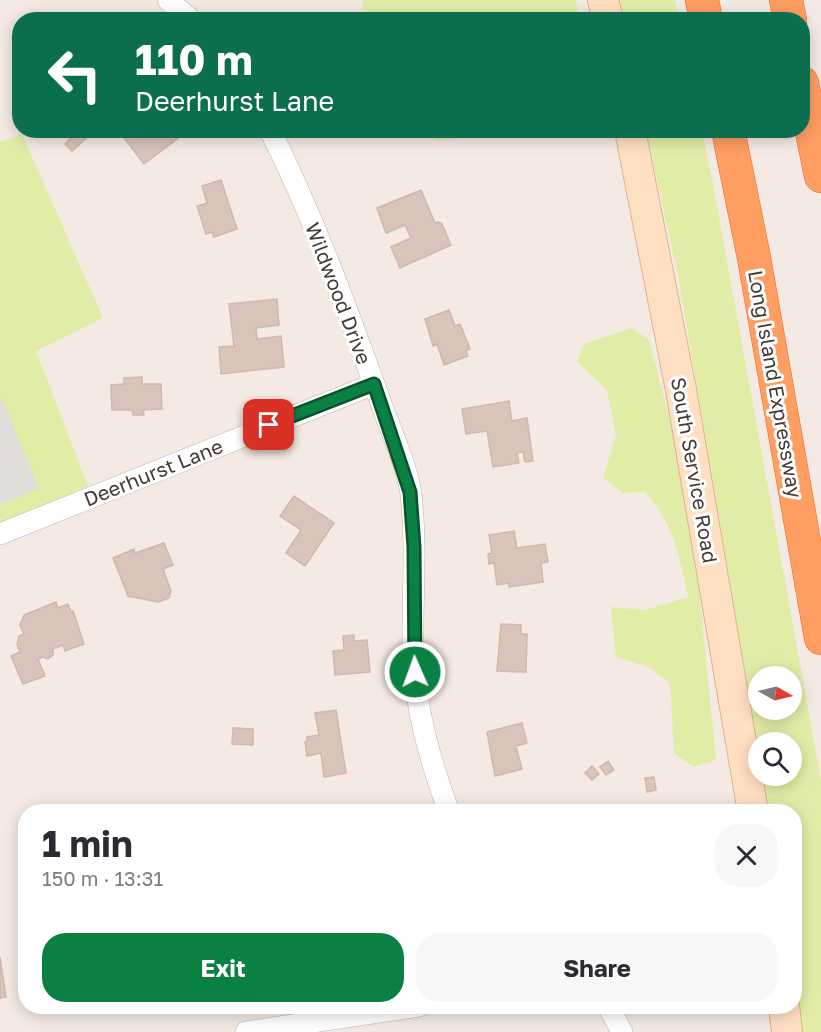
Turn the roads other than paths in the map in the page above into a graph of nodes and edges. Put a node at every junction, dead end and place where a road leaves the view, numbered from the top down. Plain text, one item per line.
1 (168, 0) edge
2 (182, 12) edge
3 (810, 122) edge
4 (274, 138) edge
5 (632, 138) edge
6 (730, 138) edge
7 (821, 176) edge
8 (374, 384) junction
9 (0, 534) edge
10 (821, 638) edge
11 (446, 804) edge
12 (752, 804) edge
13 (366, 1014) edge
14 (612, 1014) edge
15 (785, 1014) edge
16 (246, 1032) edge
17 (622, 1032) edge
18 (787, 1032) edge

1 - 2 street
3 - 7 highway
4 - 8 street, Wildwood Drive
5 - 12 main road, South Service Road
6 - 10 highway, Long Island Expressway
8 - 9 street, Deerhurst Lane
8 - 11 street, Wildwood Drive
13 - 16 street
14 - 17 street
15 - 18 main road

